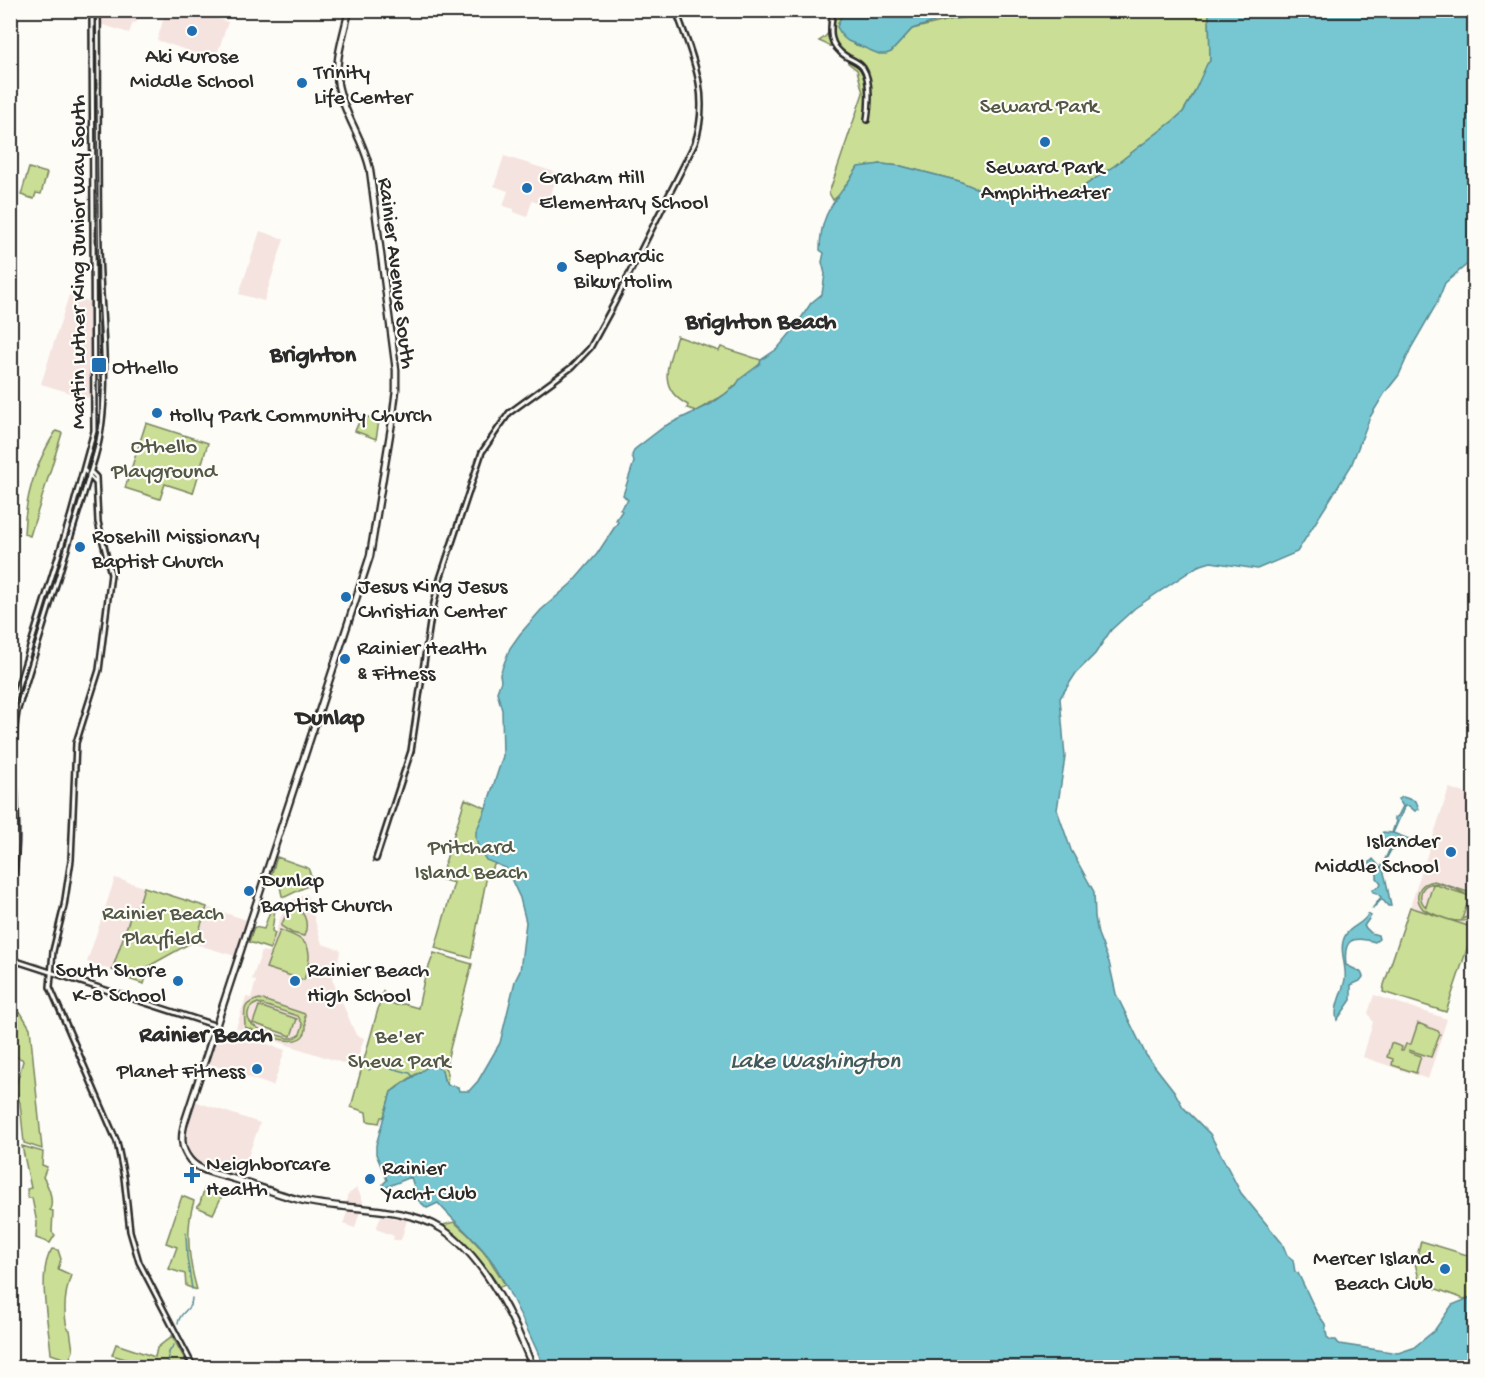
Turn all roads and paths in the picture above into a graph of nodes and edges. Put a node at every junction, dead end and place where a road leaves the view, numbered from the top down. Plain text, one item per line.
1 (92, 10) edge
2 (98, 10) edge
3 (349, 10) edge
4 (676, 10) edge
5 (833, 10) edge
6 (867, 120) dead end
7 (84, 470) junction
8 (91, 472) junction
9 (89, 477) junction
10 (96, 483) junction
11 (10, 717) edge
12 (376, 859) dead end
13 (10, 891) edge
14 (10, 959) edge
15 (50, 972) junction
16 (217, 1026) junction
17 (194, 1368) edge
18 (533, 1368) edge

1 - 7 main road, Martin Luther King Junior Way South
2 - 8 main road, Martin Luther King Junior Way South
3 - 16 main road, Rainier Avenue South
4 - 12 main road
5 - 6 main road
7 - 8 main road
7 - 9 main road
7 - 11 main road, Martin Luther King Junior Way South
8 - 9 main road, Martin Luther King Junior Way South
8 - 10 main road
9 - 10 main road
9 - 13 main road, Martin Luther King Junior Way South
10 - 15 main road
14 - 15 main road
15 - 16 main road
15 - 17 main road
16 - 18 main road, Rainier Avenue South

